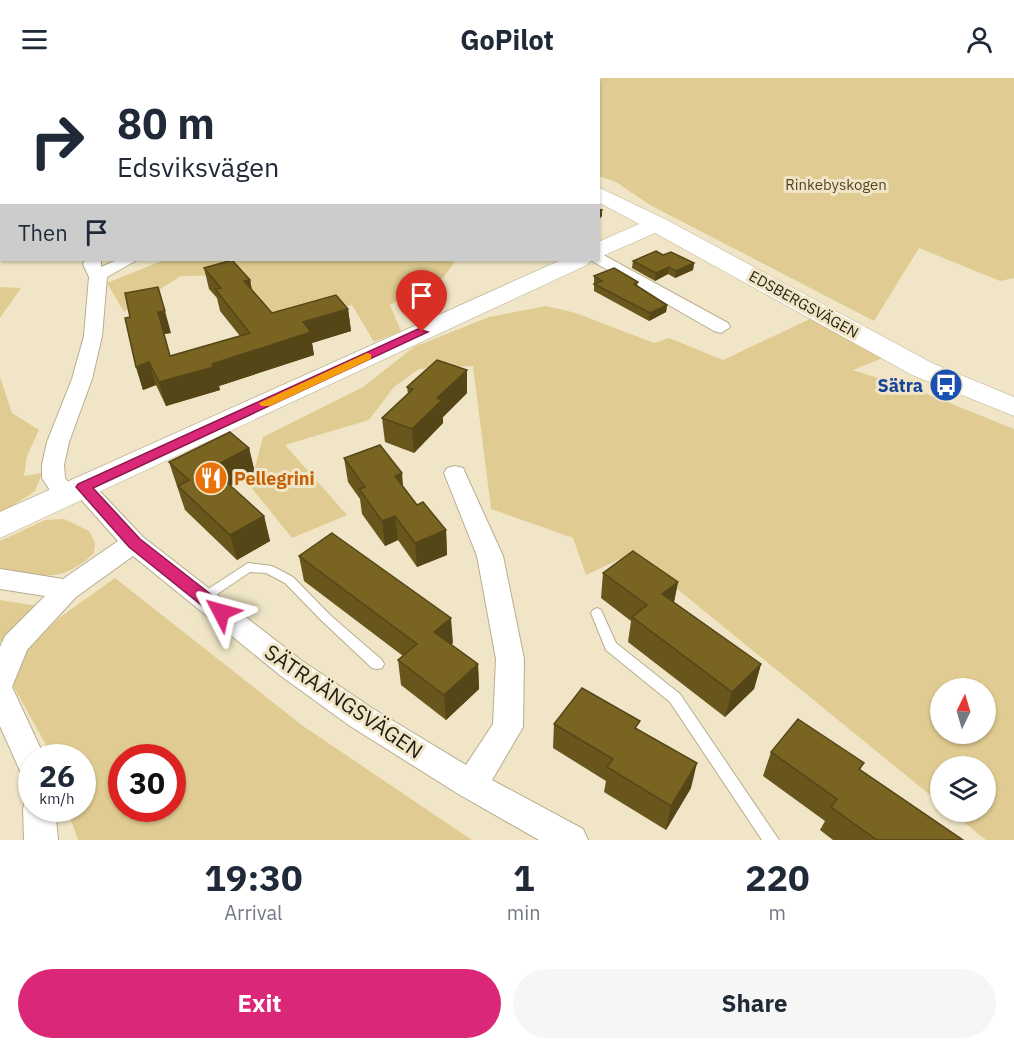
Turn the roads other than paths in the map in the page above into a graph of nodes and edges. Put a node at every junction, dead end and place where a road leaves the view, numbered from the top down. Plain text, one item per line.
1 (600, 194) edge
2 (657, 224) junction
3 (600, 250) edge
4 (600, 258) edge
5 (127, 261) edge
6 (577, 261) edge
7 (96, 268) edge
8 (721, 327) dead end
9 (1014, 407) edge
10 (455, 473) dead end
11 (74, 491) junction
12 (0, 526) edge
13 (134, 543) junction
14 (0, 579) edge
15 (67, 590) junction
16 (203, 598) junction
17 (597, 613) dead end
18 (377, 664) dead end
19 (0, 682) edge
20 (0, 693) edge
21 (23, 744) edge
22 (471, 785) junction
23 (40, 822) edge
24 (41, 840) edge
25 (571, 840) edge
26 (771, 840) edge

1 - 2 street, EDSBERGSVÄGEN
2 - 3 street
2 - 9 street, EDSBERGSVÄGEN
4 - 8 street
5 - 7 street, SÄTRAÄNGSVÄGEN
6 - 11 street
7 - 11 street, SÄTRAÄNGSVÄGEN
10 - 22 street
11 - 12 street
11 - 13 street, SÄTRAÄNGSVÄGEN
13 - 15 street
13 - 16 street, SÄTRAÄNGSVÄGEN
14 - 15 street
15 - 19 street
16 - 18 lane
16 - 22 street, SÄTRAÄNGSVÄGEN
17 - 26 lane
20 - 21 street
22 - 25 street, SÄTRAÄNGSVÄGEN
23 - 24 street

